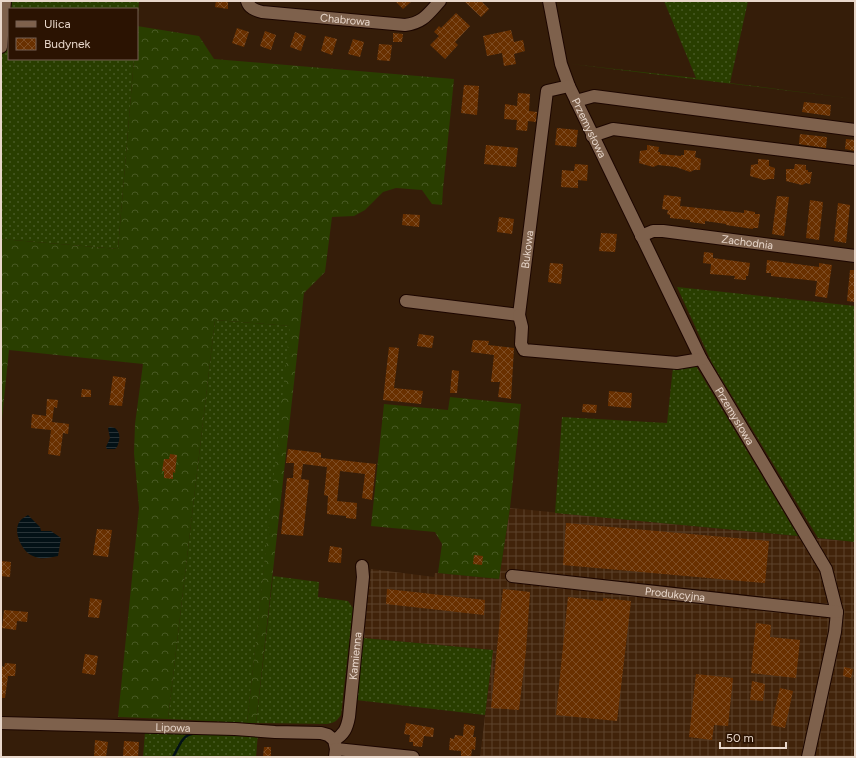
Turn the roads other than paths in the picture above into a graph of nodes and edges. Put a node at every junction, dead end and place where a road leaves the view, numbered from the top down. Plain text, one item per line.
1 (5, 1) edge
2 (247, 1) edge
3 (440, 1) edge
4 (549, 1) edge
5 (1, 47) edge
6 (569, 86) junction
7 (576, 101) junction
8 (855, 130) edge
9 (592, 136) junction
10 (855, 159) edge
11 (641, 236) junction
12 (855, 256) edge
13 (406, 301) dead end
14 (519, 315) junction
15 (701, 359) junction
16 (362, 566) dead end
17 (512, 576) dead end
18 (837, 612) junction
19 (1, 723) edge
20 (335, 749) edge
21 (413, 757) edge
22 (808, 757) edge

1 - 5 street
2 - 3 street, Chabrowa
4 - 6 street, Przemysłowa
6 - 7 street, Przemysłowa
6 - 14 street, Bukowa
7 - 8 street
7 - 9 street, Przemysłowa
9 - 10 street
9 - 11 street, Przemysłowa
11 - 12 street, Zachodnia
11 - 15 street, Przemysłowa
13 - 14 street
14 - 15 street
15 - 18 street, Przemysłowa
16 - 20 street, Kamienna
17 - 18 street, Produkcyjna
18 - 22 street, Przemysłowa
19 - 20 street, Lipowa
20 - 21 street, Lipowa

